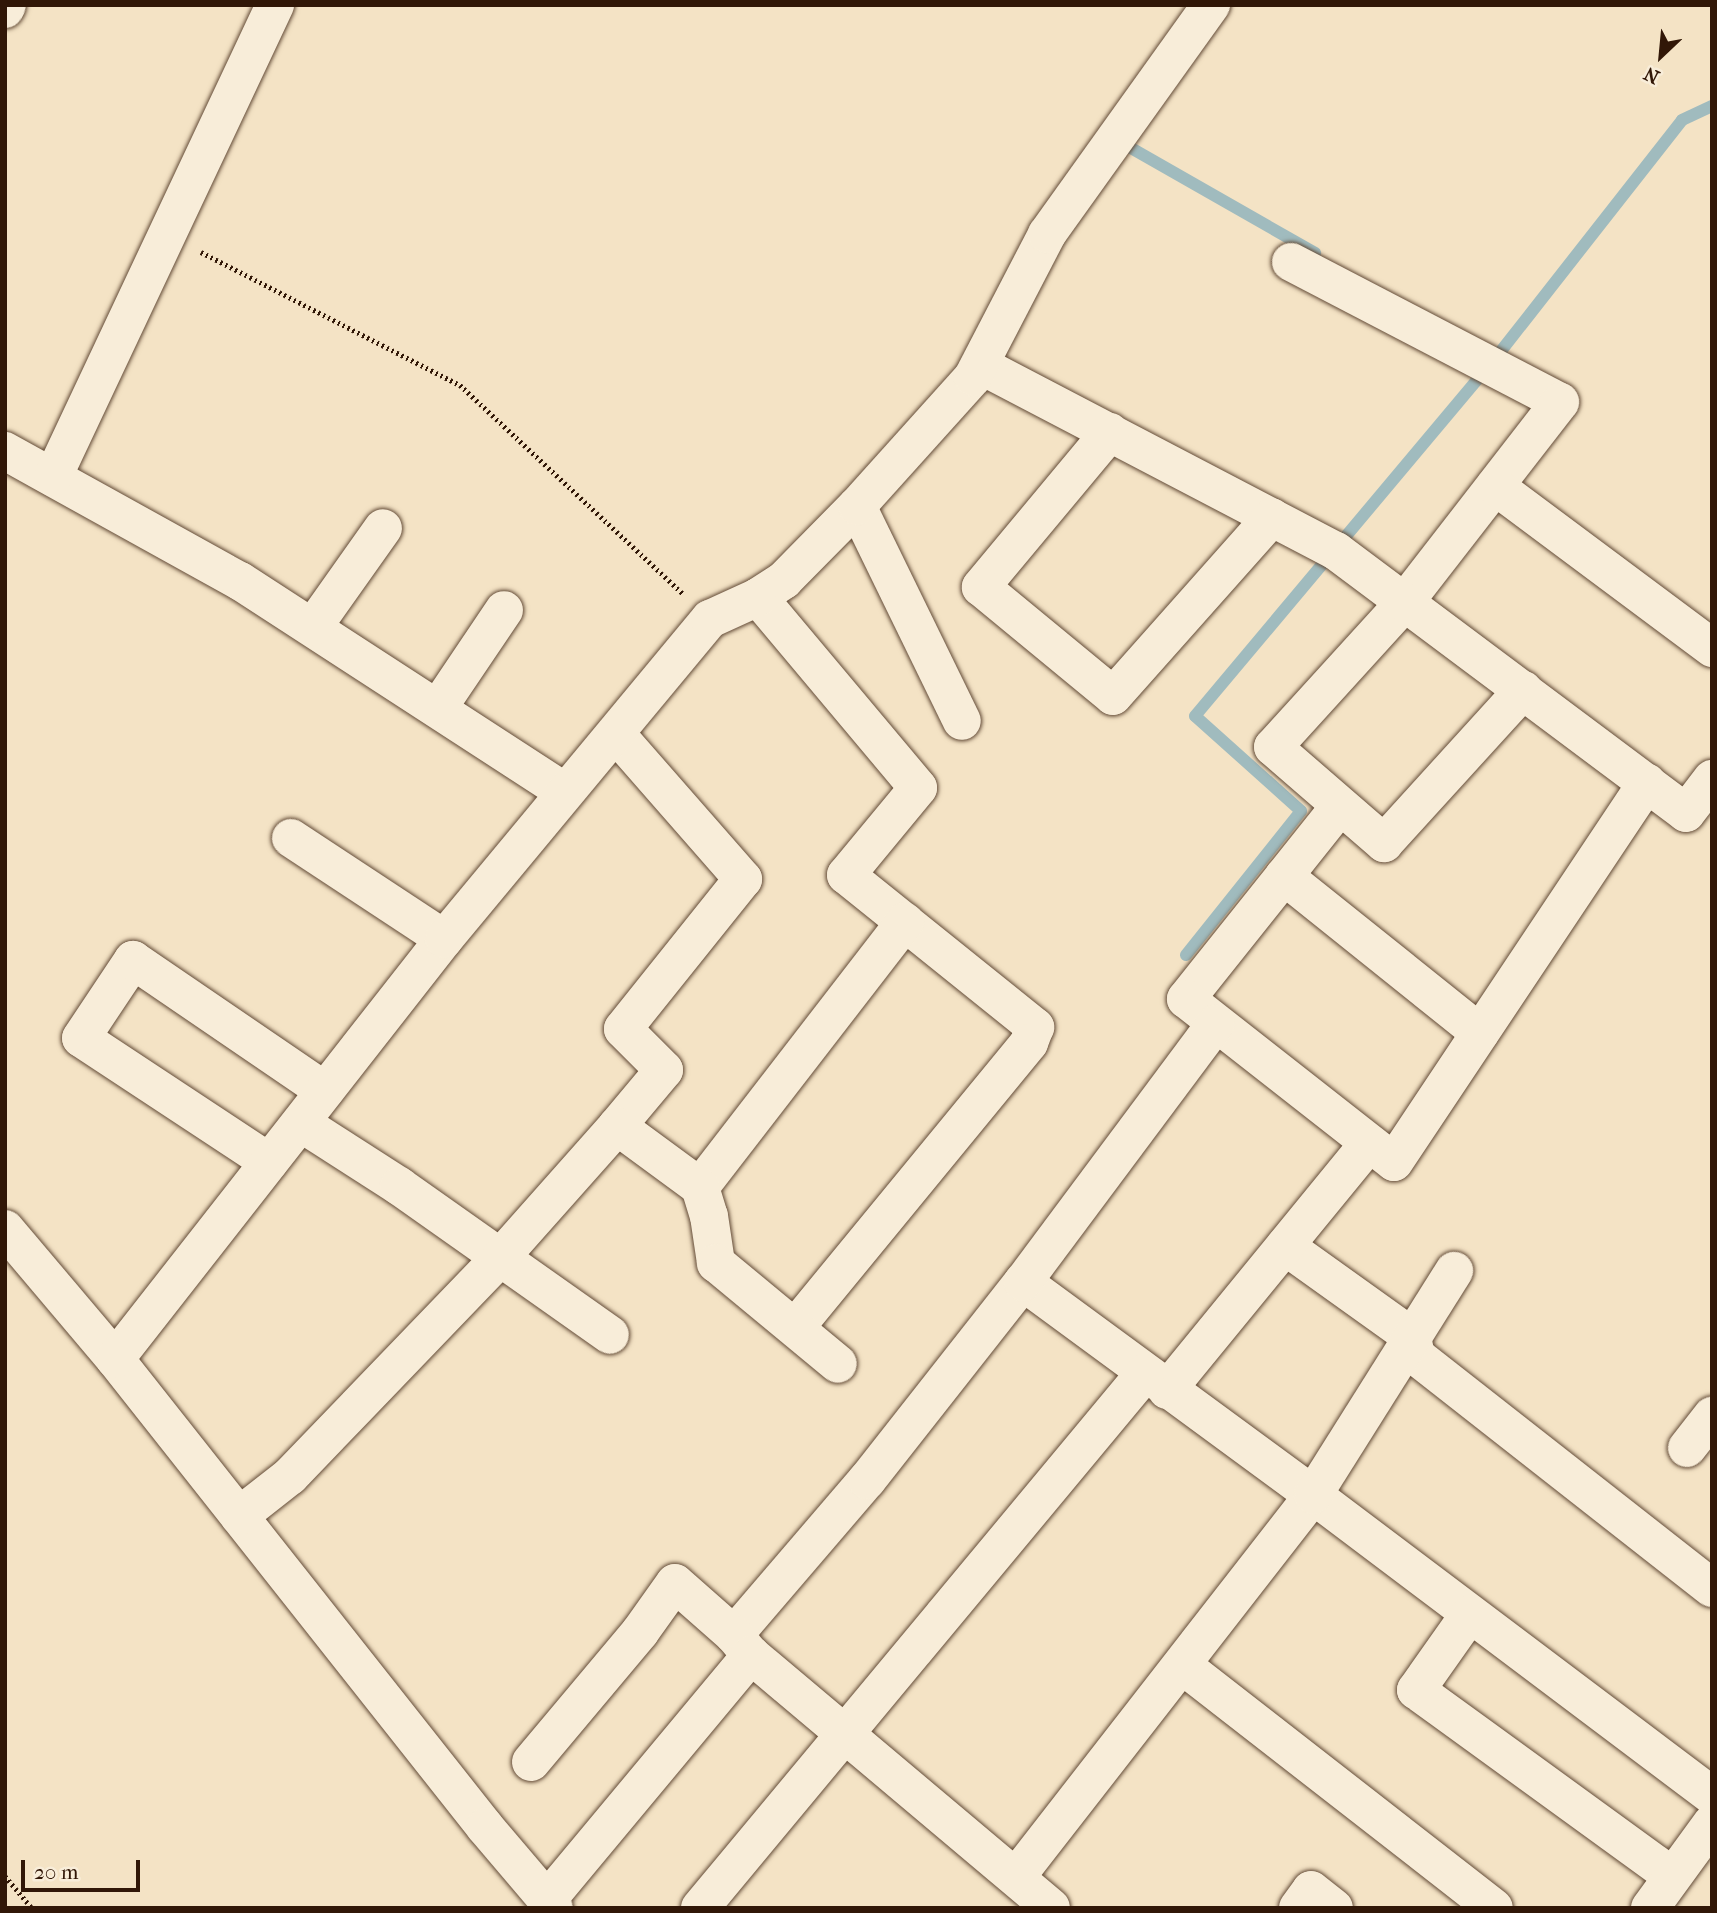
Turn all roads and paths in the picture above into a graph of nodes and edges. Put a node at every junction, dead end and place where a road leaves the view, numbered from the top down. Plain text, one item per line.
1 (275, 5) edge
2 (1211, 5) edge
3 (166, 234) junction
4 (1291, 262) dead end
5 (980, 365) junction
6 (1110, 432) junction
7 (7, 455) edge
8 (53, 477) junction
9 (1494, 486) junction
10 (857, 506) junction
11 (1272, 517) junction
12 (383, 528) dead end
13 (758, 597) junction
14 (1405, 602) junction
15 (504, 610) dead end
16 (709, 618) junction
17 (313, 627) junction
18 (1712, 648) edge
19 (1523, 690) junction
20 (438, 708) junction
21 (962, 721) dead end
22 (616, 734) junction
23 (1711, 782) edge
24 (1647, 783) junction
25 (565, 792) junction
26 (1340, 806) junction
27 (291, 838) dead end
28 (1284, 876) junction
29 (905, 922) junction
30 (444, 939) junction
31 (1215, 1024) junction
32 (1480, 1033) junction
33 (325, 1091) junction
34 (301, 1123) junction
35 (617, 1126) junction
36 (1368, 1143) junction
37 (269, 1163) junction
38 (700, 1187) junction
39 (5, 1228) edge
40 (1284, 1245) junction
41 (500, 1258) junction
42 (1454, 1271) dead end
43 (1023, 1282) junction
44 (796, 1327) junction
45 (610, 1335) dead end
46 (1412, 1337) junction
47 (115, 1359) junction
48 (838, 1364) dead end
49 (1156, 1381) junction
50 (1712, 1416) edge
51 (1687, 1448) dead end
52 (1313, 1494) junction
53 (239, 1516) junction
54 (1712, 1588) edge
55 (1469, 1615) junction
56 (743, 1645) junction
57 (1182, 1665) junction
58 (845, 1735) junction
59 (531, 1762) dead end
60 (1712, 1796) edge
61 (1712, 1823) edge
62 (5, 1876) edge
63 (1672, 1876) junction
64 (1016, 1877) junction
65 (550, 1904) edge
66 (32, 1908) edge
67 (700, 1908) edge
68 (1051, 1908) edge
69 (1298, 1908) edge
70 (1334, 1908) edge
71 (1494, 1908) edge
72 (1650, 1908) edge

1 - 3 street
2 - 5 street
3 - 8 street
3 - 16 path
4 - 9 street
5 - 6 street
5 - 10 street
6 - 11 street
6 - 11 street
7 - 8 street
8 - 17 street
9 - 14 street
9 - 18 street
10 - 13 street
10 - 21 street
11 - 14 street
12 - 17 street
13 - 16 street
13 - 29 street
14 - 19 street
14 - 26 street
15 - 20 street
16 - 22 street
17 - 20 street
19 - 24 street
19 - 26 street
20 - 25 street
22 - 25 street
22 - 35 street
23 - 24 street
24 - 32 street
25 - 30 street
26 - 28 street
27 - 30 street
28 - 31 street
28 - 32 street
29 - 38 street
29 - 44 street
30 - 33 street
31 - 36 street
31 - 43 street
32 - 36 street
33 - 34 street
33 - 37 street
34 - 37 street
34 - 41 street
35 - 38 street
35 - 41 street
36 - 40 street
37 - 47 street
38 - 44 street
39 - 47 street
40 - 46 street
40 - 49 street
41 - 45 street
41 - 53 street
42 - 46 street
43 - 49 street
43 - 56 street
44 - 48 street
46 - 52 street
46 - 54 street
47 - 53 street
49 - 52 street
49 - 58 street
50 - 51 street
52 - 55 street
52 - 57 street
53 - 65 street
55 - 60 street
55 - 63 street
56 - 58 street
56 - 59 street
56 - 65 street
57 - 64 street
57 - 71 street
58 - 64 street
58 - 67 street
61 - 63 street
62 - 66 path
63 - 72 street
64 - 68 street
69 - 70 street

